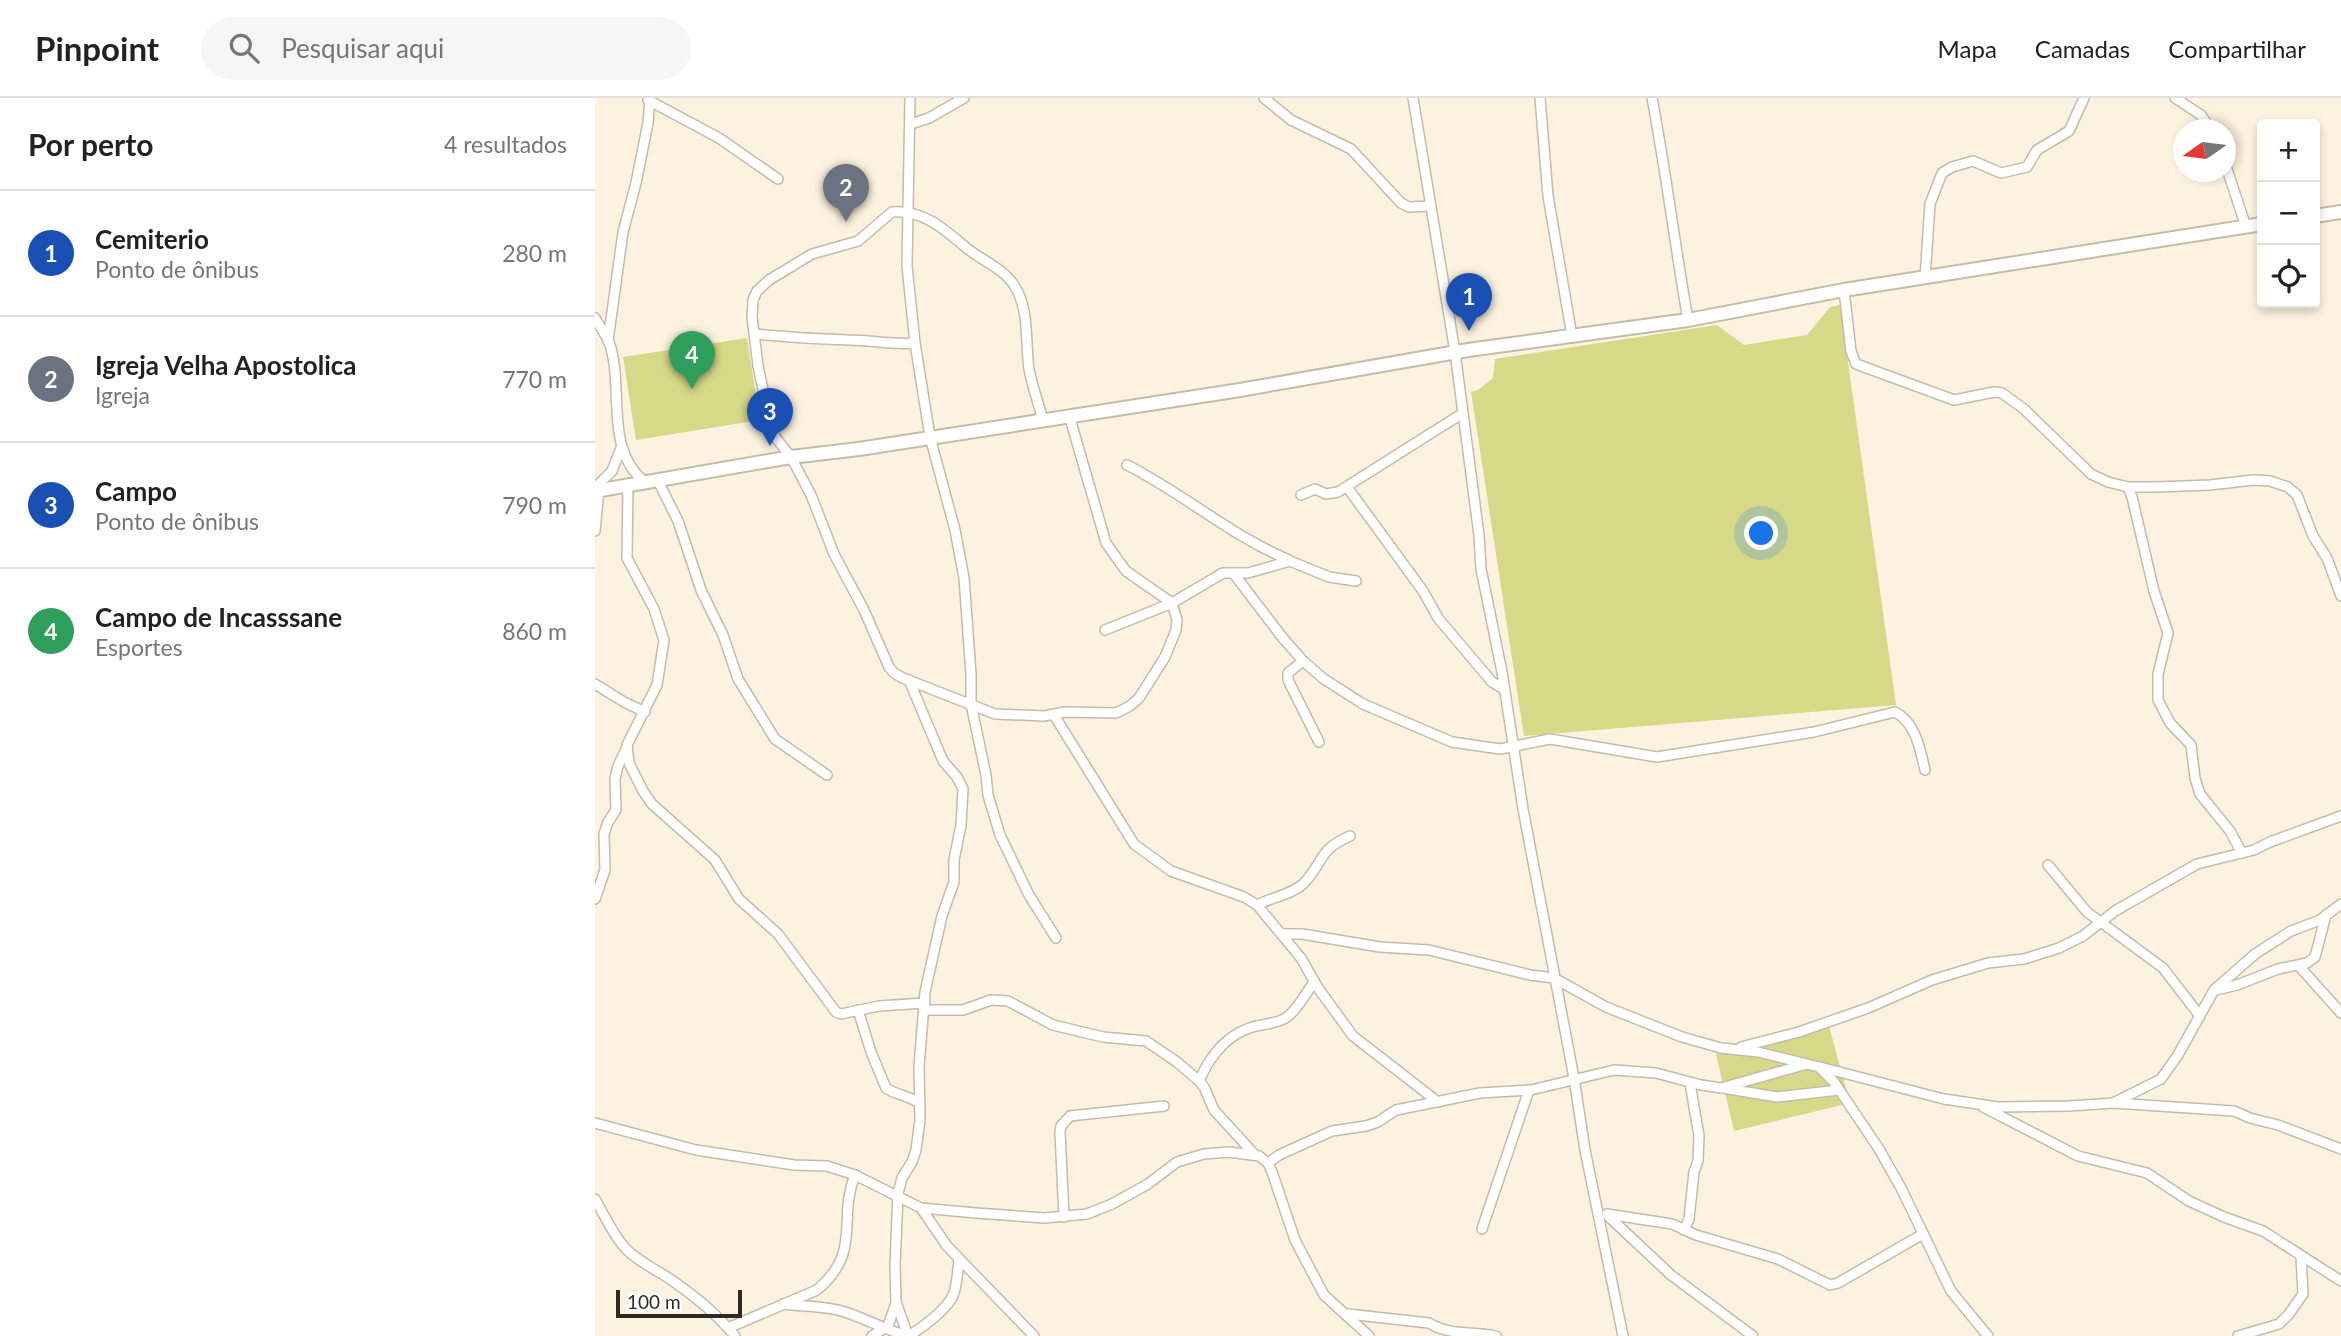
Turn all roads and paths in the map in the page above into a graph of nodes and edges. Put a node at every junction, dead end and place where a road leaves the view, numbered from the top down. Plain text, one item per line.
1 (911, 98) edge
2 (964, 98) edge
3 (1264, 98) edge
4 (1412, 98) edge
5 (1540, 98) edge
6 (1652, 98) edge
7 (2084, 98) edge
8 (2175, 98) edge
9 (648, 99) edge
10 (2204, 119) edge
11 (911, 124) junction
12 (778, 179) dead end
13 (2231, 182) edge
14 (1430, 206) junction
15 (2341, 212) edge
16 (908, 214) junction
17 (2320, 215) edge
18 (2257, 225) edge
19 (2246, 226) junction
20 (1925, 278) junction
21 (1844, 290) junction
22 (595, 317) edge
23 (1688, 320) junction
24 (755, 334) junction
25 (1572, 336) junction
26 (608, 341) junction
27 (915, 343) junction
28 (1455, 352) junction
29 (1463, 413) junction
30 (1069, 415) junction
31 (1044, 421) junction
32 (930, 437) junction
33 (621, 448) junction
34 (791, 457) junction
35 (1127, 466) dead end
36 (651, 480) junction
37 (628, 484) junction
38 (1347, 487) junction
39 (2128, 487) junction
40 (596, 490) edge
41 (1301, 495) dead end
42 (595, 531) edge
43 (1290, 561) junction
44 (1234, 574) junction
45 (1356, 581) dead end
46 (2341, 596) edge
47 (1172, 603) junction
48 (1105, 630) dead end
49 (1303, 661) junction
50 (909, 680) junction
51 (595, 684) edge
52 (1504, 688) junction
53 (971, 704) junction
54 (645, 712) junction
55 (1053, 715) junction
56 (1319, 742) dead end
57 (627, 745) junction
58 (1512, 748) junction
59 (1925, 770) dead end
60 (827, 775) dead end
61 (2341, 816) edge
62 (1350, 836) dead end
63 (2242, 853) junction
64 (2048, 865) dead end
65 (595, 899) edge
66 (2341, 904) edge
67 (1257, 905) junction
68 (2326, 915) junction
69 (2102, 922) junction
70 (1283, 934) junction
71 (1056, 938) dead end
72 (2299, 966) junction
73 (1554, 978) junction
74 (1314, 982) junction
75 (2214, 990) junction
76 (925, 1007) junction
77 (858, 1010) junction
78 (2341, 1013) edge
79 (2200, 1016) junction
80 (1736, 1049) junction
81 (1807, 1064) junction
82 (1819, 1067) junction
83 (1574, 1078) junction
84 (1199, 1081) junction
85 (1690, 1083) junction
86 (1721, 1088) junction
87 (1529, 1090) junction
88 (1839, 1090) junction
89 (1438, 1102) junction
90 (1975, 1103) junction
91 (2114, 1103) junction
92 (920, 1104) junction
93 (1164, 1106) dead end
94 (595, 1123) edge
95 (2341, 1149) edge
96 (1255, 1155) junction
97 (1268, 1163) junction
98 (855, 1175) junction
99 (595, 1199) edge
100 (899, 1199) junction
101 (1597, 1207) junction
102 (921, 1208) junction
103 (1607, 1214) junction
104 (1064, 1217) junction
105 (1482, 1229) dead end
106 (1684, 1230) junction
107 (1923, 1234) junction
108 (2301, 1257) junction
109 (959, 1259) junction
110 (2341, 1281) edge
111 (896, 1303) junction
112 (783, 1304) junction
113 (1346, 1314) junction
114 (728, 1328) junction
115 (884, 1329) junction
116 (735, 1336) edge
117 (872, 1336) edge
118 (908, 1336) edge
119 (1034, 1336) edge
120 (1369, 1336) edge
121 (1496, 1336) edge
122 (1623, 1336) edge
123 (1753, 1336) edge
124 (1988, 1336) edge
125 (2238, 1336) edge

1 - 11 street
2 - 11 street
3 - 14 street
4 - 14 street
5 - 25 street
6 - 23 street
7 - 20 street
8 - 10 street
9 - 12 street
9 - 26 street
11 - 16 street
13 - 19 street
14 - 28 street
15 - 17 street
16 - 24 street
16 - 27 street
16 - 31 street
18 - 19 street
19 - 20 street
20 - 21 street
21 - 23 street
21 - 39 street
22 - 26 street
23 - 25 street
24 - 27 street
24 - 34 street
25 - 28 street
26 - 33 street
27 - 32 street
28 - 29 street
28 - 30 street
29 - 38 street
29 - 52 street
30 - 31 street
30 - 47 street
31 - 32 street
32 - 34 street
32 - 53 street
33 - 36 street
33 - 40 street
34 - 36 street
34 - 50 street
35 - 43 street
36 - 37 street
36 - 60 street
37 - 40 street
37 - 54 street
38 - 41 street
38 - 52 street
39 - 46 street
39 - 63 street
40 - 42 street
43 - 44 street
43 - 45 street
44 - 47 street
44 - 49 street
47 - 48 street
47 - 55 street
49 - 56 street
49 - 58 street
50 - 53 street
50 - 76 street
51 - 54 street
52 - 58 street
53 - 55 street
53 - 71 street
54 - 57 street
55 - 67 street
57 - 65 street
57 - 77 street
58 - 59 street
58 - 73 street
61 - 63 street
62 - 67 street
63 - 69 street
64 - 69 street
66 - 68 street
67 - 70 street
68 - 72 street
68 - 75 street
69 - 79 street
69 - 80 street
70 - 73 street
70 - 74 street
72 - 75 street
72 - 78 street
73 - 80 street
73 - 83 street
74 - 84 street
74 - 89 street
75 - 79 street
76 - 77 street
76 - 84 street
76 - 92 street
77 - 92 street
79 - 91 street
80 - 81 street
81 - 82 street
81 - 86 street
82 - 88 street
82 - 90 street
83 - 85 street
83 - 87 street
83 - 101 street
84 - 96 street
85 - 86 street
85 - 106 street
86 - 88 street
87 - 89 street
87 - 105 street
88 - 107 street
89 - 97 street
90 - 91 street
90 - 108 street
91 - 95 street
92 - 100 street
93 - 104 street
94 - 98 street
96 - 97 street
96 - 104 street
97 - 113 street
98 - 100 street
98 - 112 street
99 - 114 street
100 - 102 street
100 - 111 street
101 - 103 street
101 - 122 street
102 - 104 street
102 - 109 street
103 - 106 street
103 - 123 street
106 - 107 street
107 - 124 street
108 - 110 street
108 - 125 street
109 - 118 street
109 - 119 street
111 - 115 street
111 - 118 street
112 - 114 street
112 - 115 street
113 - 120 street
113 - 121 street
114 - 116 street
115 - 117 street
115 - 118 street

